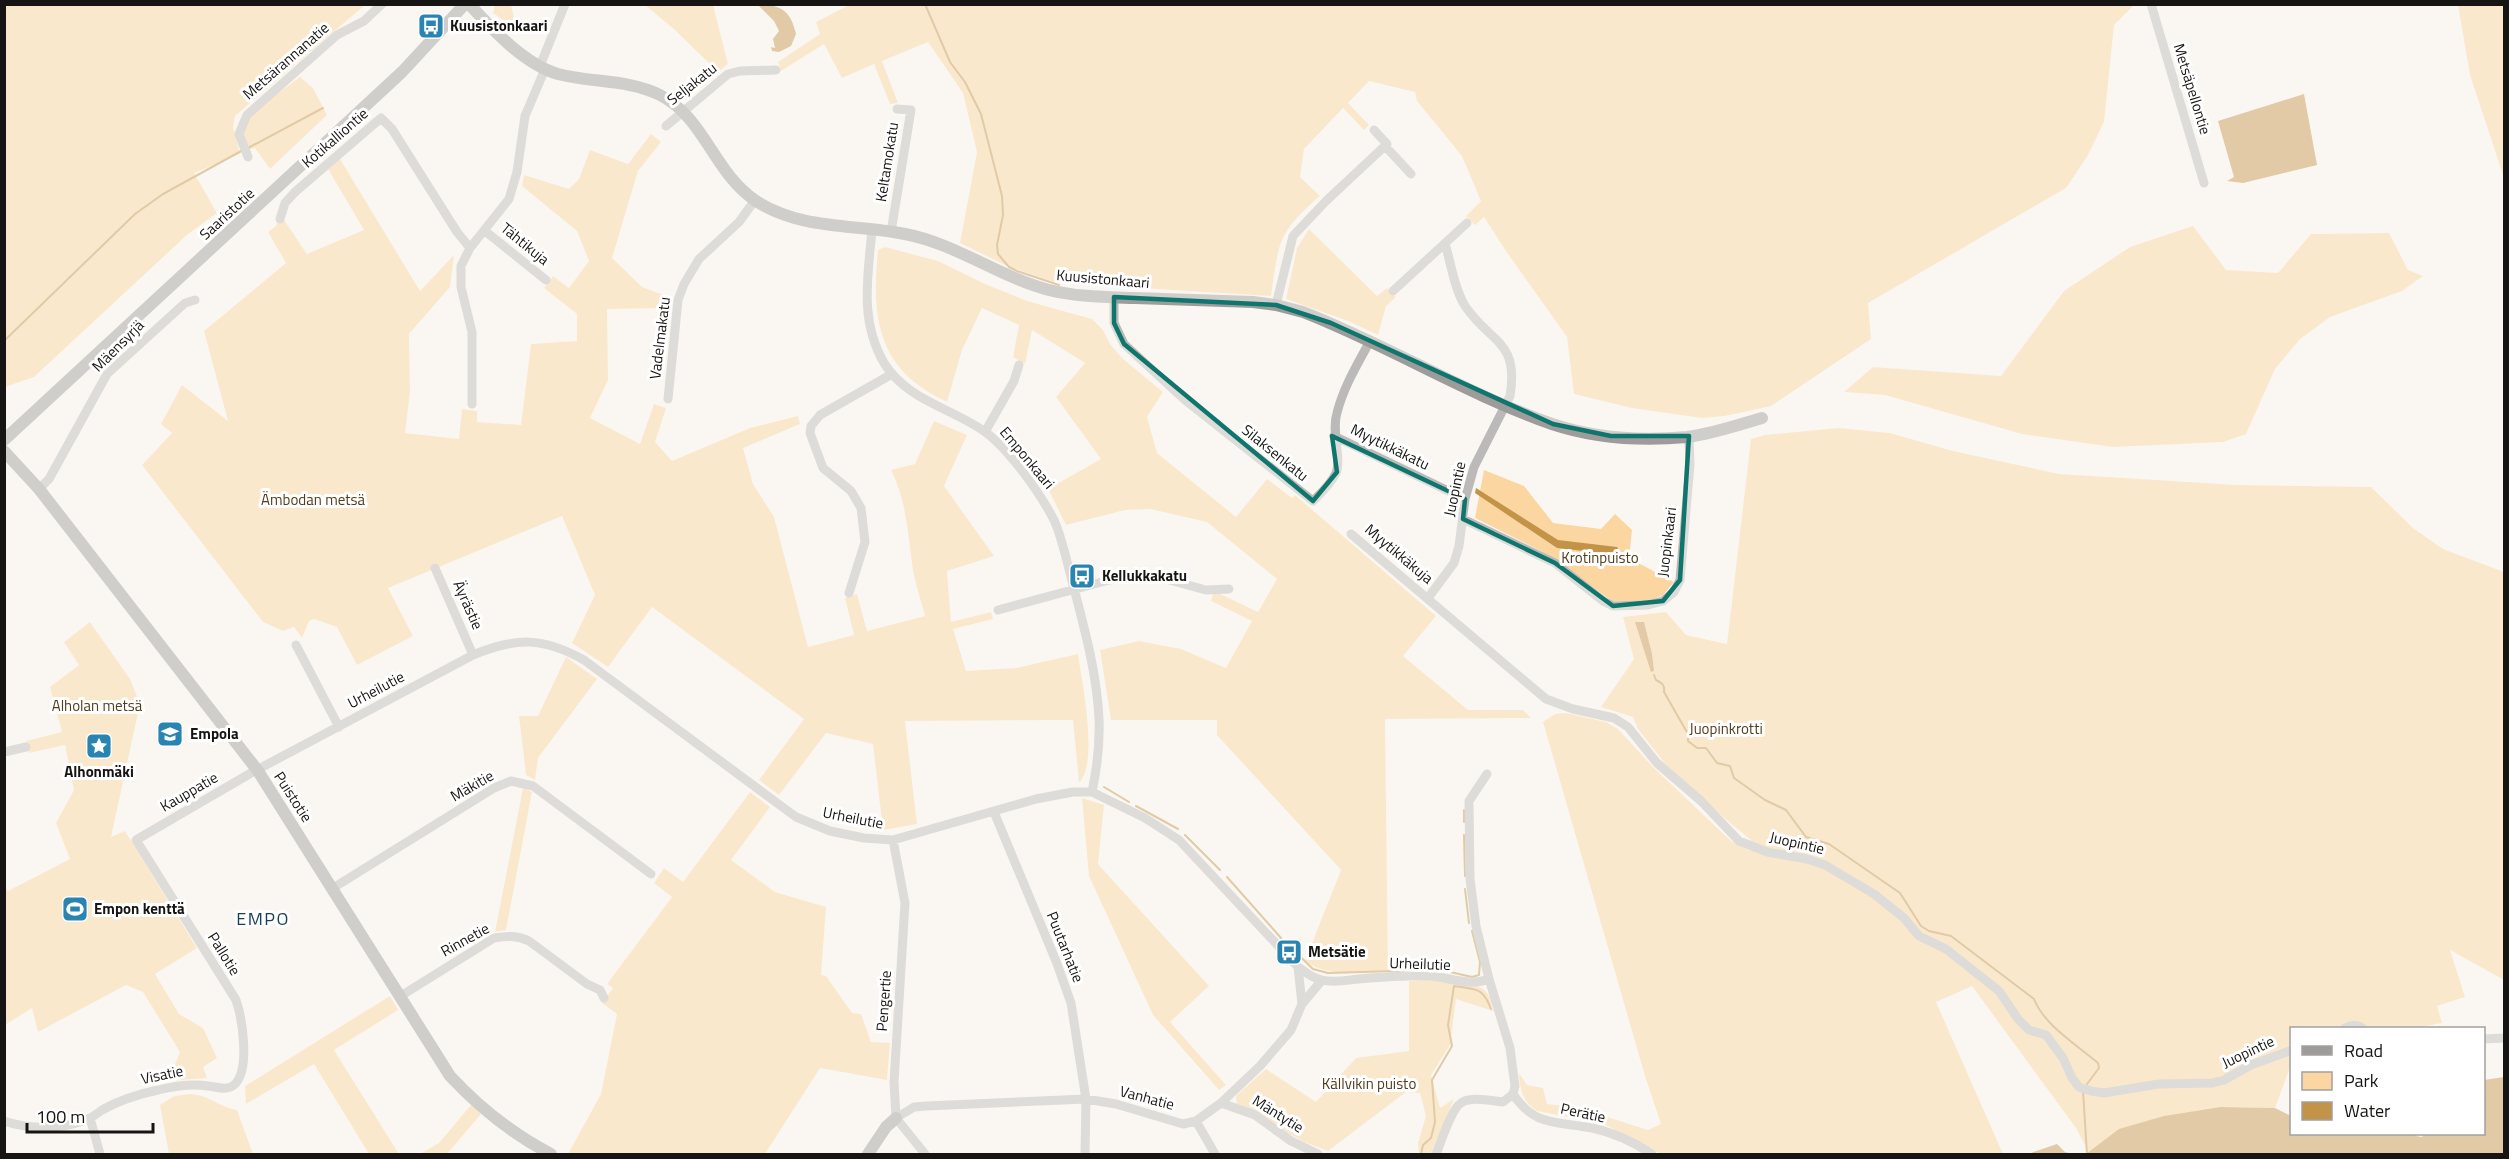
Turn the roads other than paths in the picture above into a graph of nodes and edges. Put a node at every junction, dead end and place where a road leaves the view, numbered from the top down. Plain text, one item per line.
1 (382, 4) edge
2 (467, 4) edge
3 (565, 4) edge
4 (2151, 4) edge
5 (543, 68) junction
6 (776, 70) dead end
7 (683, 110) junction
8 (897, 110) dead end
9 (666, 126) dead end
10 (1374, 130) dead end
11 (1385, 146) junction
12 (248, 158) dead end
13 (1411, 174) dead end
14 (2204, 183) dead end
15 (755, 200) junction
16 (280, 219) dead end
17 (1467, 223) dead end
18 (872, 230) junction
19 (484, 231) junction
20 (891, 232) junction
21 (1445, 244) junction
22 (470, 248) junction
23 (546, 280) dead end
24 (1393, 291) dead end
25 (1114, 297) junction
26 (195, 300) dead end
27 (1276, 304) junction
28 (1370, 341) junction
29 (1019, 365) dead end
30 (892, 374) junction
31 (668, 399) dead end
32 (472, 404) dead end
33 (1504, 404) junction
34 (1762, 418) dead end
35 (985, 432) junction
36 (1334, 436) junction
37 (1689, 436) junction
38 (4, 440) edge
39 (4, 452) edge
40 (39, 489) junction
41 (1465, 500) junction
42 (1463, 519) junction
43 (1351, 534) dead end
44 (435, 568) dead end
45 (1228, 589) dead end
46 (1074, 591) junction
47 (849, 593) dead end
48 (1428, 598) junction
49 (998, 610) dead end
50 (296, 645) dead end
51 (473, 655) junction
52 (339, 727) junction
53 (26, 747) dead end
54 (4, 752) edge
55 (258, 771) junction
56 (1487, 774) dead end
57 (1092, 792) junction
58 (994, 812) junction
59 (136, 840) joint
60 (893, 840) junction
61 (651, 874) dead end
62 (333, 888) junction
63 (1298, 967) junction
64 (1488, 979) junction
65 (1322, 981) junction
66 (399, 997) junction
67 (604, 998) dead end
68 (1302, 1004) junction
69 (2505, 1038) edge
70 (2485, 1039) edge
71 (2290, 1051) edge
72 (224, 1089) joint
73 (1514, 1094) junction
74 (1086, 1099) junction
75 (1221, 1103) junction
76 (896, 1118) junction
77 (90, 1119) junction
78 (4, 1121) edge
79 (1196, 1121) junction
80 (100, 1155) edge
81 (552, 1155) edge
82 (868, 1155) edge
83 (925, 1155) edge
84 (1085, 1155) edge
85 (1215, 1155) edge
86 (1318, 1155) edge
87 (1436, 1155) edge
88 (1652, 1155) edge

1 - 12 street, Metsärannanatie
2 - 5 street, Kuusistonkaari
2 - 38 street, Saaristotie
3 - 5 street
4 - 14 street, Metsäpellontie
5 - 7 street, Kuusistonkaari
5 - 19 street
6 - 7 street, Seljakatu
7 - 9 street, Seljakatu
7 - 15 street, Kuusistonkaari
8 - 20 street, Keltamokatu
10 - 11 street
11 - 13 street
11 - 27 street
15 - 18 street, Kuusistonkaari
15 - 31 street, Vadelmakatu
16 - 22 street, Kotikalliontie
17 - 21 street
18 - 20 street, Kuusistonkaari
18 - 30 street, Emponkaari
19 - 22 street
19 - 23 street, Tähtikuja
20 - 25 street, Kuusistonkaari
21 - 24 street
21 - 33 street, Juopintie
22 - 32 street
25 - 27 street, Kuusistonkaari
25 - 36 street, Silaksenkatu
26 - 40 street, Mäensyrjä
27 - 28 street, Kuusistonkaari
28 - 33 street, Kuusistonkaari
28 - 36 street, Silaksenkatu
29 - 35 street
30 - 35 street, Emponkaari
30 - 47 street
33 - 37 street, Kuusistonkaari
33 - 41 street, Juopintie
34 - 37 street, Kuusistonkaari
35 - 46 street, Emponkaari
36 - 41 street, Myytikkäkatu
37 - 42 street, Juopinkaari
39 - 40 street, Puistotie
40 - 55 street, Puistotie
41 - 42 street, Juopintie
42 - 48 street, Juopintie
43 - 48 street, Myytikkäkuja
44 - 51 street, Äyrästie
45 - 46 street
46 - 49 street
46 - 57 street, Emponkaari
48 - 71 street, Juopintie
50 - 52 street
51 - 52 street, Urheilutie
51 - 60 street, Urheilutie
52 - 55 street, Urheilutie
53 - 54 street
55 - 59 street, Kauppatie
55 - 62 street, Puistotie
56 - 64 street
57 - 58 street, Urheilutie
57 - 63 street, Urheilutie
58 - 60 street, Urheilutie
58 - 74 street, Puutarhatie
59 - 72 street, Pallotie
60 - 76 street, Pengertie
61 - 62 street, Mäkitie
62 - 66 street, Puistotie
63 - 65 street, Urheilutie
63 - 68 street
64 - 65 street, Urheilutie
64 - 73 street
65 - 68 street
66 - 67 street, Rinnetie
66 - 81 street, Puistotie
68 - 75 street
69 - 70 street
72 - 77 street, Visatie
73 - 87 street
73 - 88 street, Perätie
74 - 76 street, Vanhatie
74 - 79 street, Vanhatie
74 - 84 street, Puutarhatie
75 - 79 street
75 - 86 street, Mäntytie
76 - 82 street
76 - 83 street
77 - 78 street, Visatie
77 - 80 street
79 - 85 street

